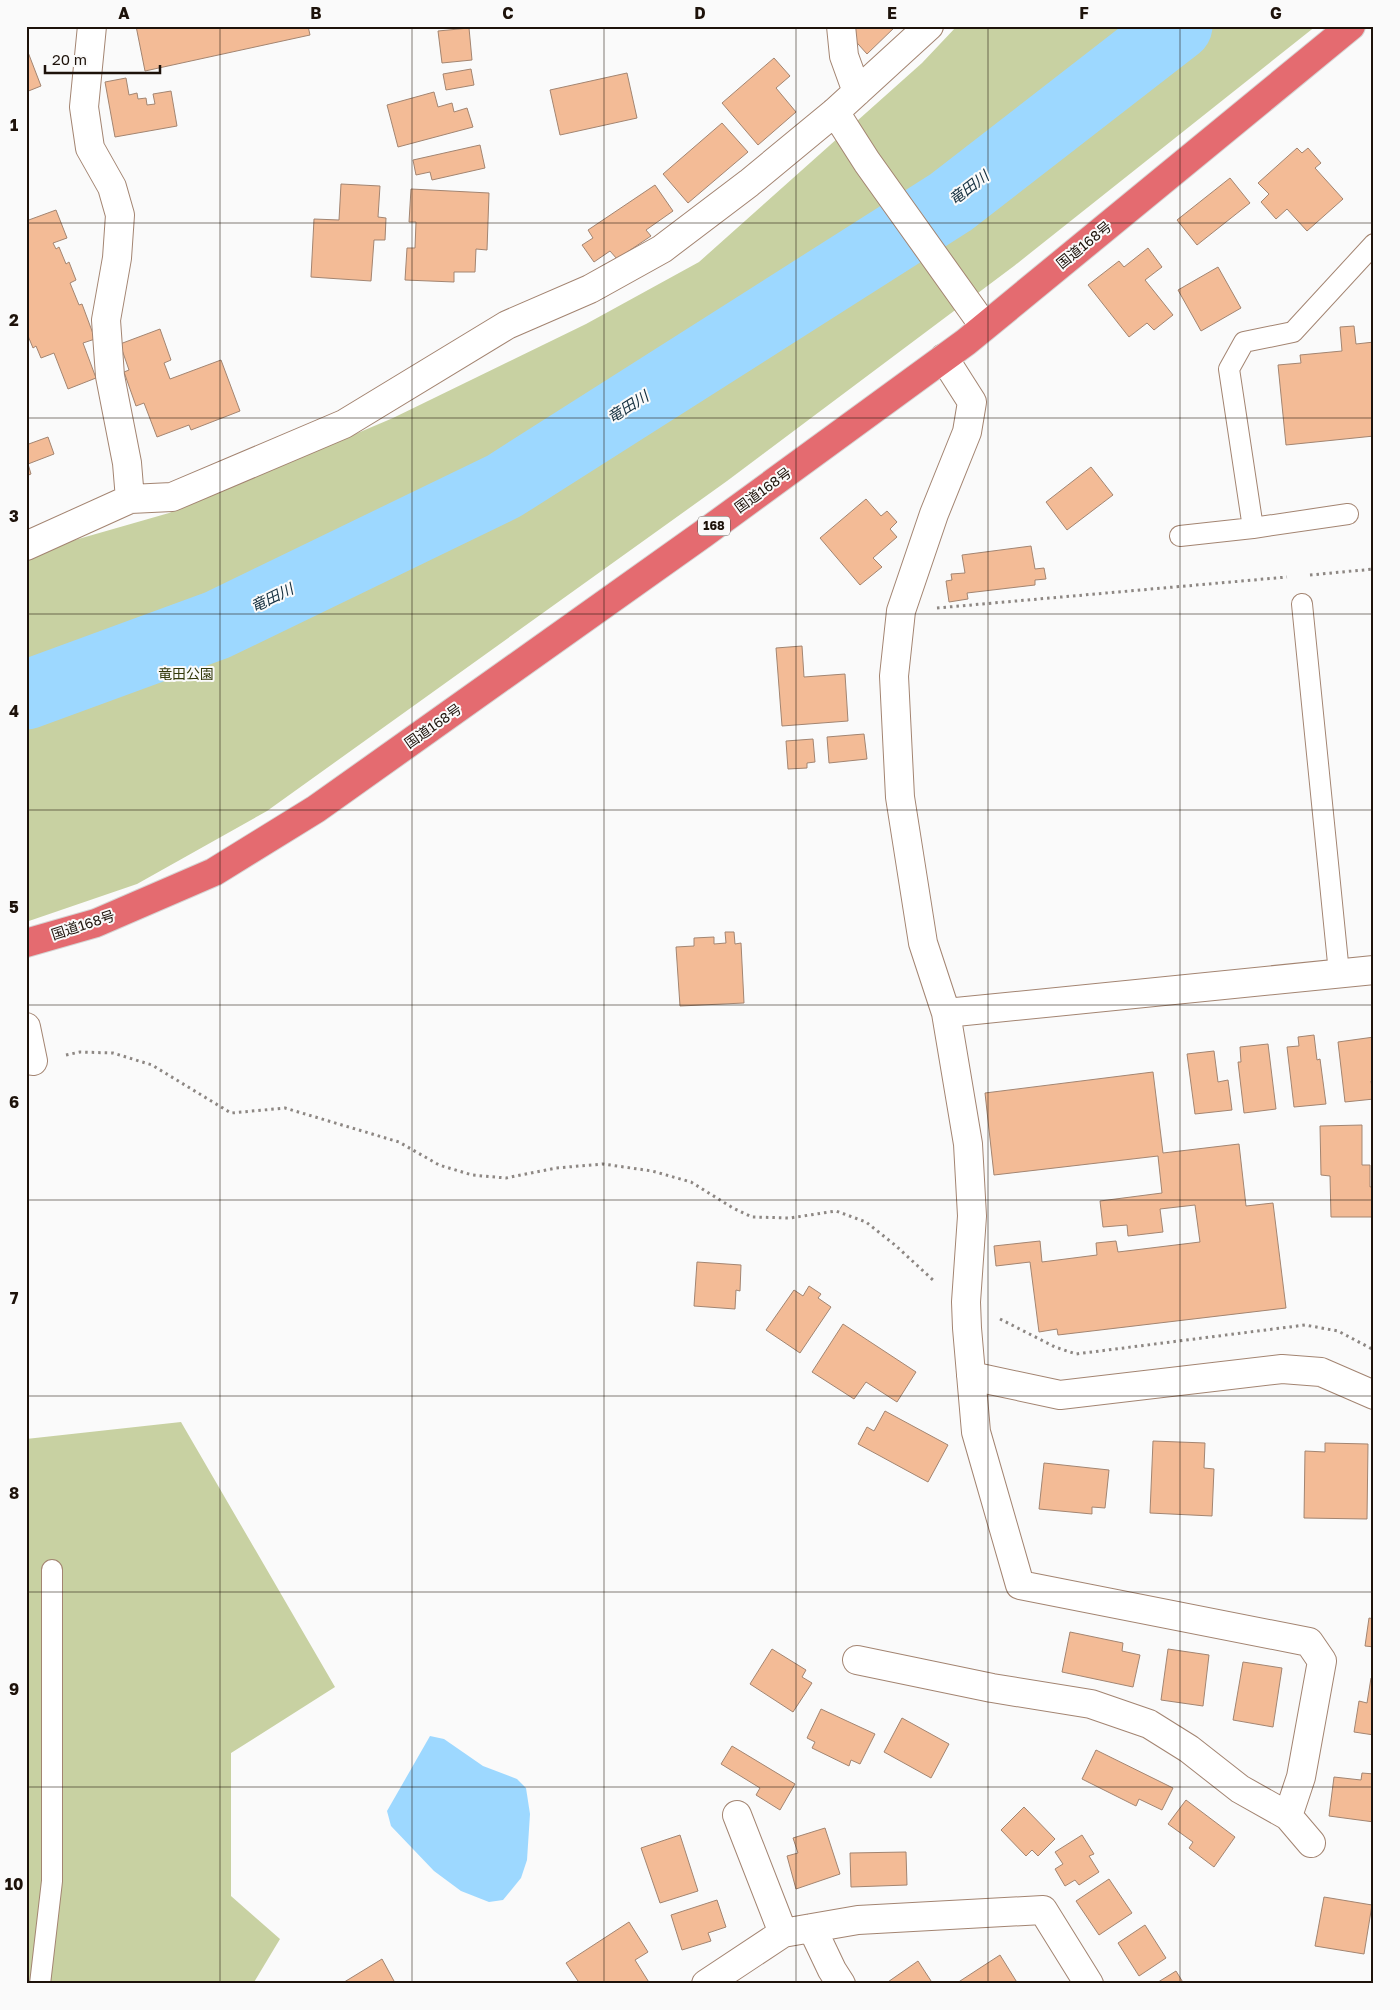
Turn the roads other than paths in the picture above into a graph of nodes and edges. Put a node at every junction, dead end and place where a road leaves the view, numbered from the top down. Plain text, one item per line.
1 (92, 26) edge
2 (841, 26) edge
3 (929, 26) edge
4 (1351, 26) edge
5 (857, 92) junction
6 (835, 112) junction
7 (1374, 244) edge
8 (979, 319) junction
9 (944, 358) junction
10 (130, 499) junction
11 (1348, 514) dead end
12 (1253, 528) junction
13 (1180, 536) dead end
14 (26, 546) edge
15 (1302, 604) dead end
16 (26, 943) edge
17 (1374, 970) edge
18 (1339, 973) junction
19 (946, 1013) junction
20 (26, 1027) edge
21 (34, 1061) road end
22 (971, 1376) junction
23 (1374, 1395) edge
24 (52, 1570) dead end
25 (857, 1660) dead end
26 (737, 1815) dead end
27 (1288, 1816) junction
28 (1311, 1842) dead end
29 (812, 1928) junction
30 (783, 1933) junction
31 (40, 1984) edge
32 (706, 1984) edge
33 (841, 1984) edge
34 (1089, 1984) edge

1 - 10 street
2 - 5 street
3 - 5 street
4 - 8 highway, 国道168号 / 168
5 - 6 street
6 - 8 street
6 - 10 street
7 - 12 lane
8 - 9 highway, 国道168号 / 168
9 - 16 highway, 国道168号 / 168
9 - 19 street
10 - 14 street
11 - 12 lane
12 - 13 lane
15 - 18 lane
17 - 18 street
18 - 19 street
19 - 22 street
20 - 21 street
22 - 23 street
22 - 27 street
24 - 31 lane
25 - 27 street
26 - 30 street
27 - 28 street
29 - 30 street
29 - 33 street
29 - 34 street
30 - 32 street

